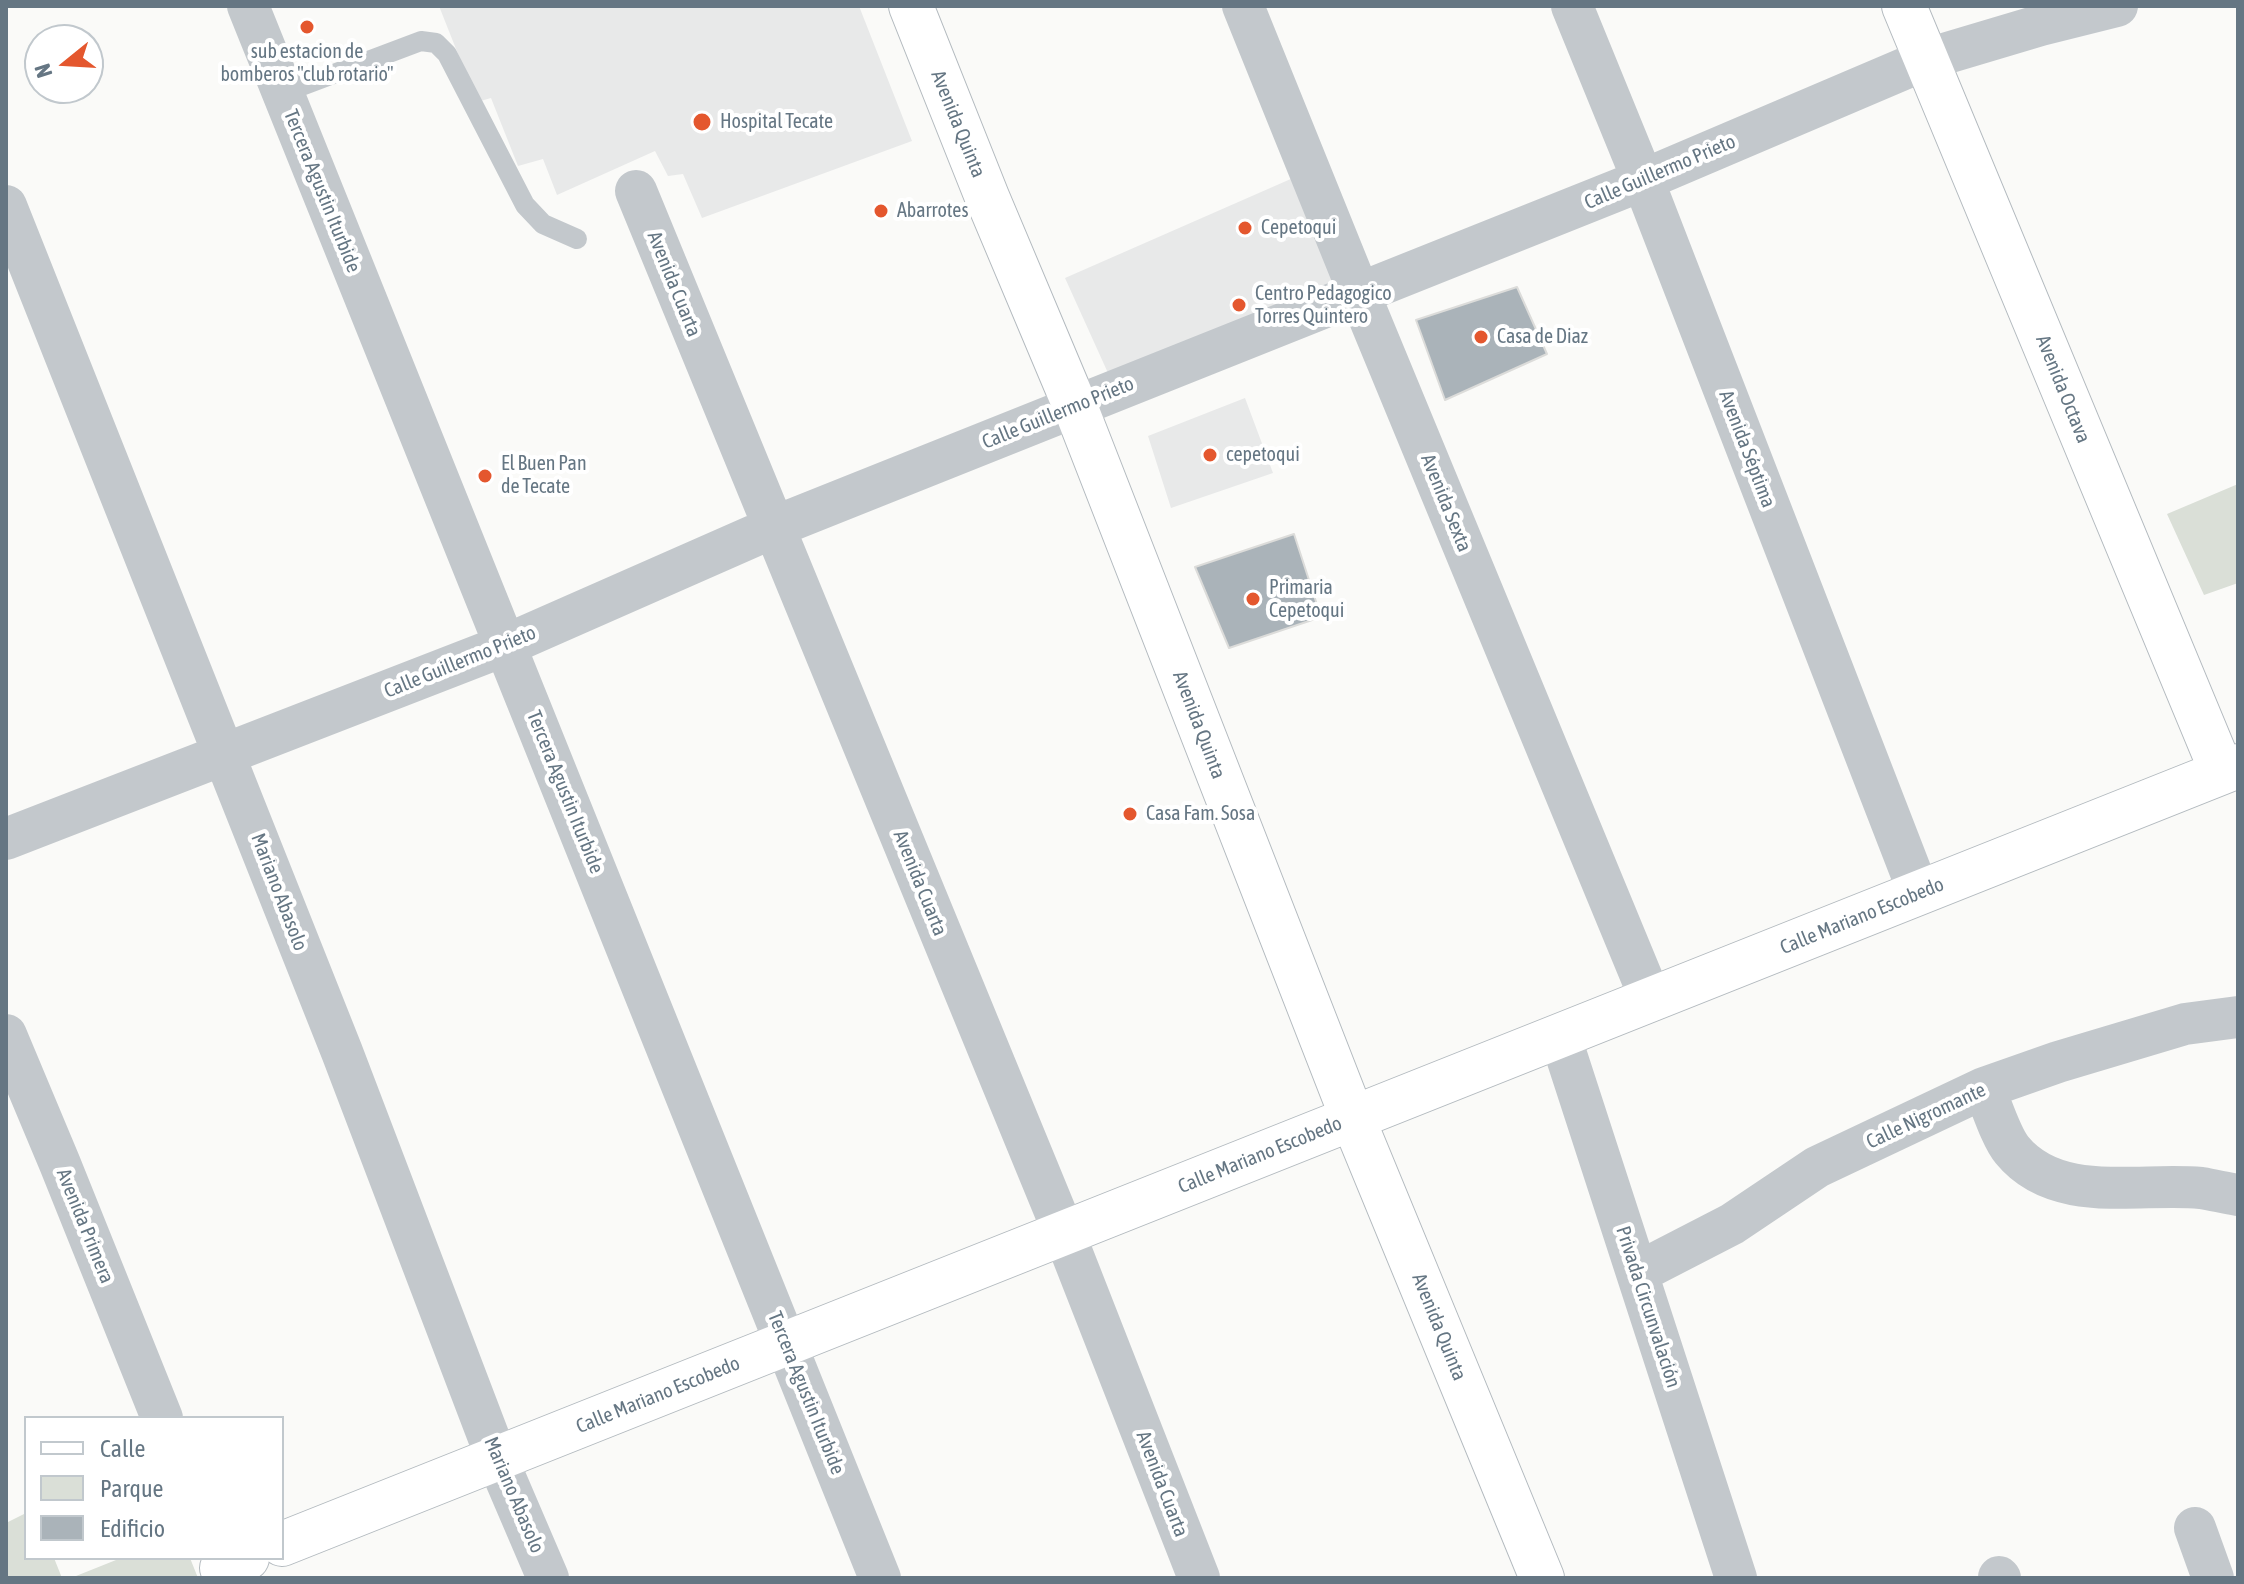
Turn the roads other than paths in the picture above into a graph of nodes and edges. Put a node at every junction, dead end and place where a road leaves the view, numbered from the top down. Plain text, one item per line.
1 (248, 6) edge
2 (911, 6) edge
3 (1243, 6) edge
4 (1572, 6) edge
5 (1904, 6) edge
6 (2117, 6) edge
7 (1927, 59) junction
8 (283, 93) junction
9 (1643, 180) junction
10 (636, 191) dead end
11 (6, 206) edge
12 (577, 239) dead end
13 (1359, 293) junction
14 (1075, 406) junction
15 (774, 527) junction
16 (506, 645) junction
17 (225, 754) junction
18 (2230, 769) edge
19 (6, 839) edge
20 (1919, 893) junction
21 (1651, 1000) junction
22 (2238, 1017) edge
23 (6, 1035) edge
24 (1560, 1036) junction
25 (1984, 1088) junction
26 (1353, 1119) junction
27 (2238, 1195) edge
28 (1064, 1233) junction
29 (1637, 1273) junction
30 (786, 1344) junction
31 (161, 1416) edge
32 (497, 1459) junction
33 (2195, 1528) dead end
34 (284, 1543) edge
35 (548, 1578) edge
36 (880, 1578) edge
37 (1199, 1578) edge
38 (1542, 1578) edge
39 (1736, 1578) edge
40 (2213, 1578) edge

1 - 8 street, Tercera Agustin Iturbide
2 - 14 street, Avenida Quinta
3 - 13 street, Avenida Sexta
4 - 9 street, Avenida Séptima
5 - 7 street, Avenida Octava
6 - 7 street, Calle Guillermo Prieto
7 - 9 street, Calle Guillermo Prieto
7 - 18 street, Avenida Octava
8 - 12 lane
8 - 16 street, Tercera Agustin Iturbide
9 - 13 street, Calle Guillermo Prieto
9 - 20 street, Avenida Séptima
10 - 15 street, Avenida Cuarta
11 - 17 street, Mariano Abasolo
13 - 14 street, Calle Guillermo Prieto
13 - 21 street, Avenida Sexta
14 - 15 street, Calle Guillermo Prieto
14 - 26 street, Avenida Quinta
15 - 16 street, Calle Guillermo Prieto
15 - 28 street, Avenida Cuarta
16 - 17 street, Calle Guillermo Prieto
16 - 30 street, Tercera Agustin Iturbide
17 - 19 street, Calle Guillermo Prieto
17 - 32 street, Mariano Abasolo
18 - 20 street, Calle Mariano Escobedo
20 - 21 street, Calle Mariano Escobedo
21 - 24 street, Calle Mariano Escobedo
22 - 25 street, Calle Nigromante
23 - 31 street, Avenida Primera
24 - 26 street, Calle Mariano Escobedo
24 - 29 street, Privada Circunvalación
25 - 27 street
25 - 29 street, Calle Nigromante
26 - 28 street, Calle Mariano Escobedo
26 - 38 street, Avenida Quinta
28 - 30 street, Calle Mariano Escobedo
28 - 37 street, Avenida Cuarta
29 - 39 street, Privada Circunvalación
30 - 32 street, Calle Mariano Escobedo
30 - 36 street, Tercera Agustin Iturbide
32 - 34 street, Calle Mariano Escobedo
32 - 35 street, Mariano Abasolo
33 - 40 street

